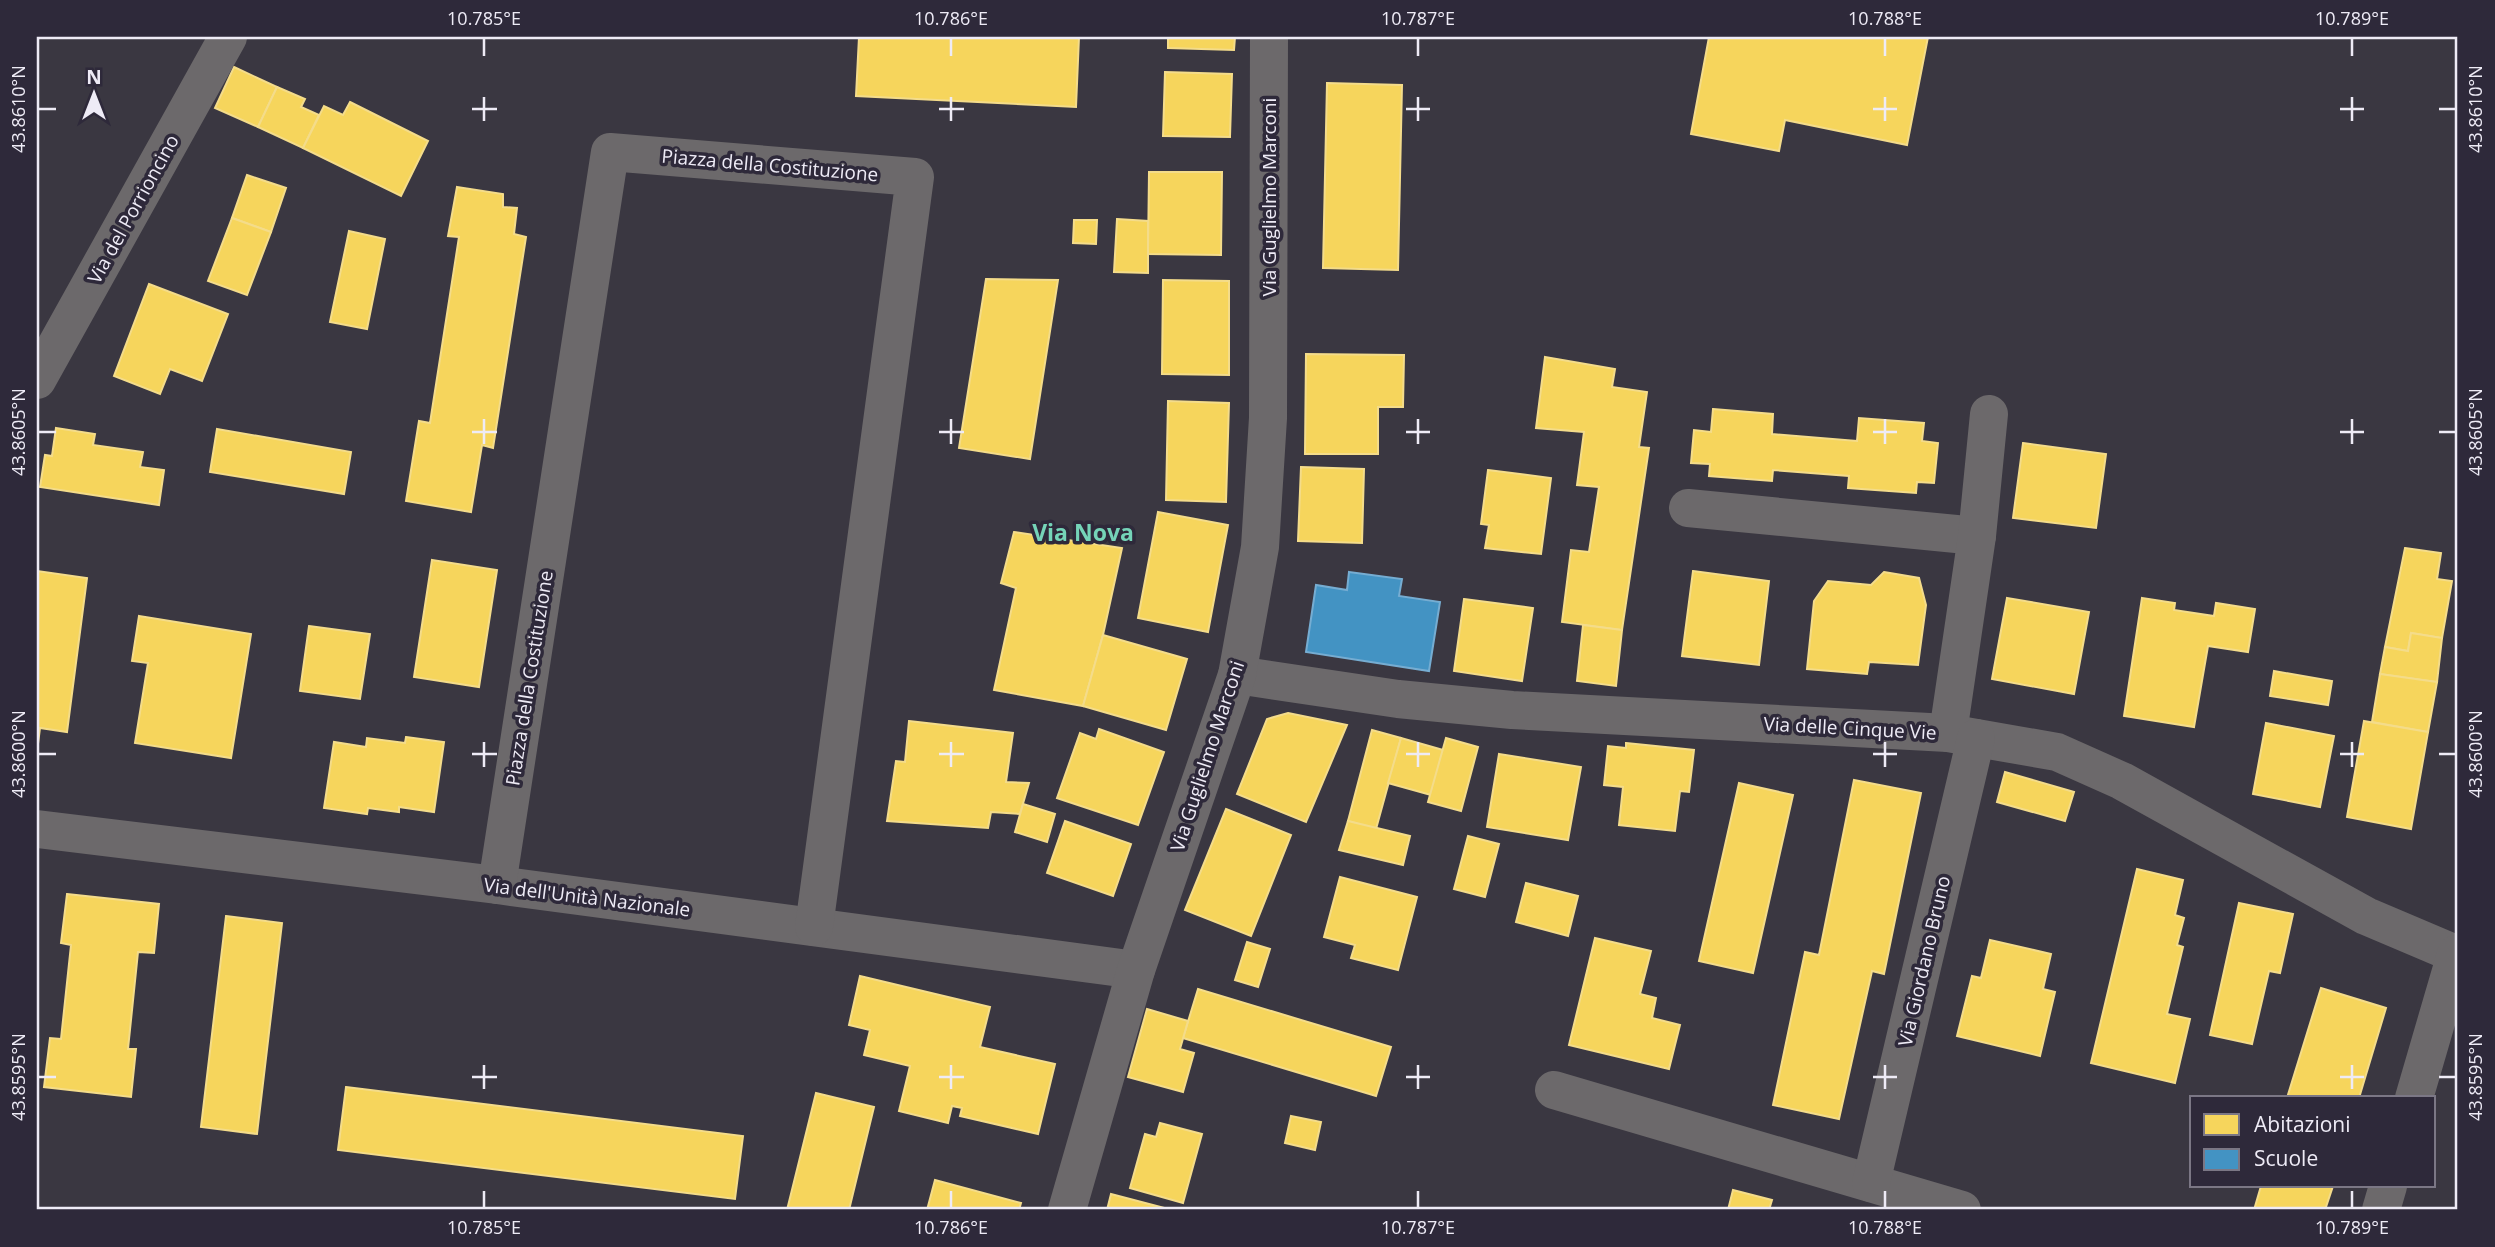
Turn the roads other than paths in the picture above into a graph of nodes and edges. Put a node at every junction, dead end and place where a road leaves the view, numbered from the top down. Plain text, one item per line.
1 (228, 37) edge
2 (1269, 37) edge
3 (37, 380) edge
4 (1989, 414) dead end
5 (1688, 508) dead end
6 (1978, 536) junction
7 (1237, 675) junction
8 (1962, 736) junction
9 (37, 830) edge
10 (498, 885) junction
11 (814, 927) junction
12 (2457, 955) edge
13 (1136, 970) junction
14 (1553, 1090) dead end
15 (2415, 1096) edge
16 (1871, 1183) junction
17 (2387, 1188) edge
18 (1067, 1210) edge
19 (1962, 1210) edge
20 (2381, 1210) edge

1 - 3 street, Via del Porrioncino
2 - 7 street, Via Guglielmo Marconi
4 - 6 street, Via Giordano Bruno
5 - 6 street
6 - 8 street, Via Giordano Bruno
7 - 8 street, Via delle Cinque Vie
7 - 13 street, Via Guglielmo Marconi
8 - 12 street, Via delle Cinque Vie
8 - 16 street, Via Giordano Bruno
9 - 10 street, Via dell'Unità Nazionale
10 - 11 street, Via dell'Unità Nazionale
10 - 11 street, Piazza della Costituzione
11 - 13 street, Via dell'Unità Nazionale
12 - 15 street
13 - 18 street, Via Guglielmo Marconi
14 - 16 street
16 - 19 street
17 - 20 street

